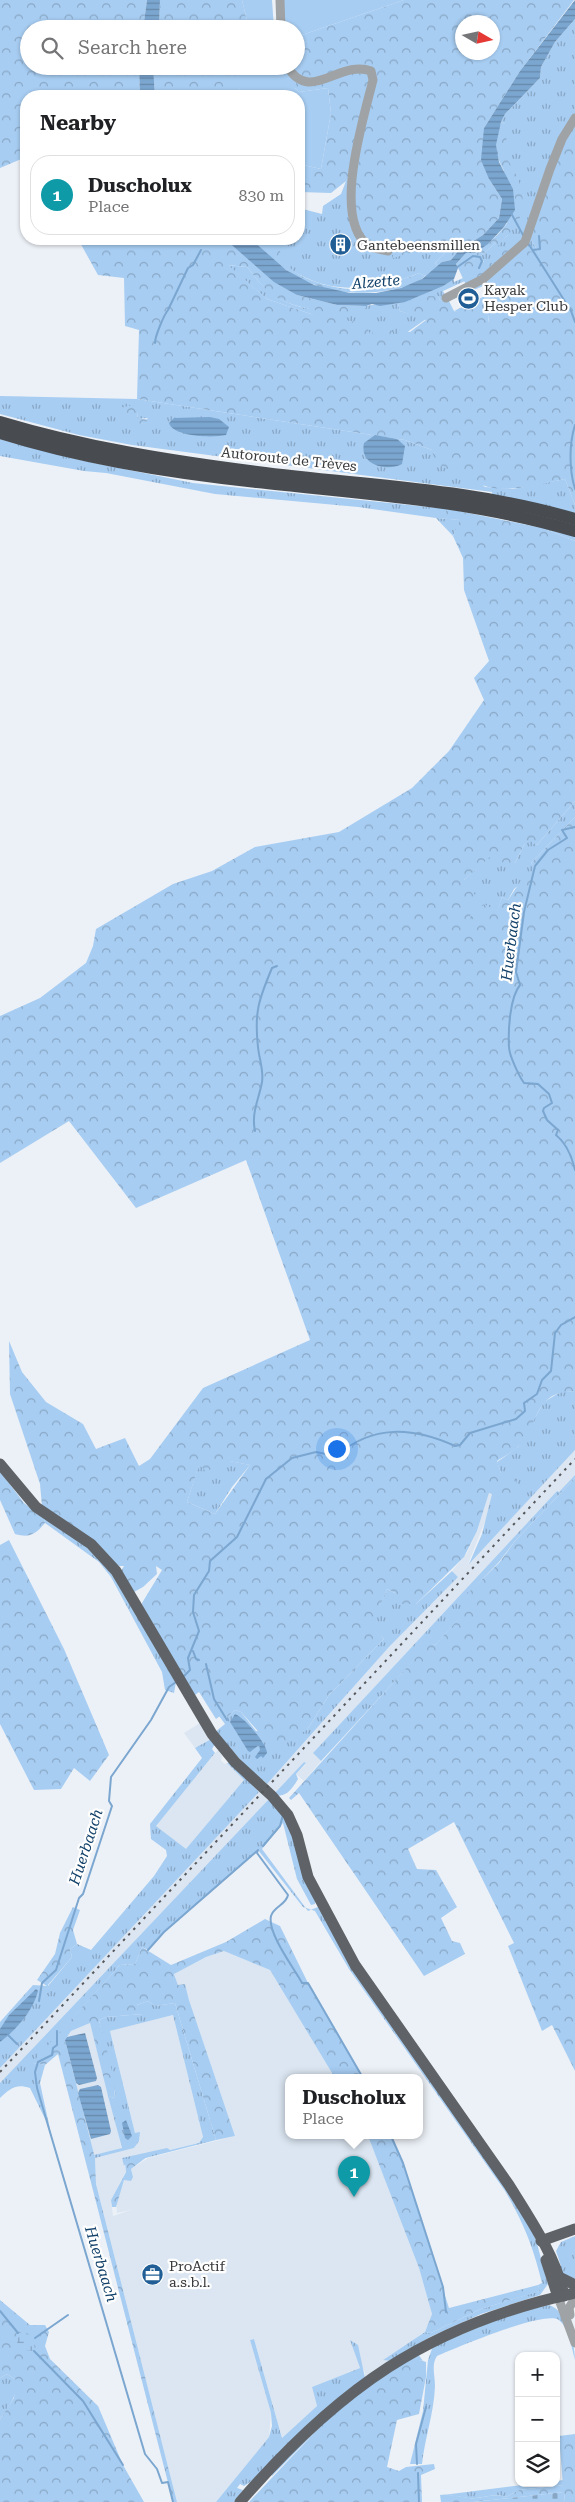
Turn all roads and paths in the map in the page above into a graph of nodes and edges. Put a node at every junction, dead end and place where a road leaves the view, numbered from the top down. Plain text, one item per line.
1 (280, 0) edge
2 (281, 20) edge
3 (293, 75) edge
4 (575, 118) edge
5 (388, 252) dead end
6 (446, 298) dead end
7 (0, 422) edge
8 (0, 433) edge
9 (494, 504) junction
10 (575, 519) edge
11 (575, 530) edge
12 (0, 1464) edge
13 (575, 2229) edge
14 (541, 2241) junction
15 (556, 2280) junction
16 (575, 2285) edge
17 (568, 2296) edge
18 (544, 2300) junction
19 (575, 2334) edge
20 (575, 2343) edge
21 (240, 2502) edge

1 - 2 street
3 - 5 street
4 - 6 street
7 - 9 highway, Autoroute de Trèves
8 - 9 highway, Autoroute de Trèves
9 - 10 highway, Autoroute de Trèves
9 - 11 highway, Autoroute de Trèves
12 - 14 main road
13 - 14 main road
14 - 15 main road
15 - 16 main road
15 - 17 main road
15 - 18 main road
17 - 18 main road
17 - 19 street
17 - 20 street
18 - 21 main road

